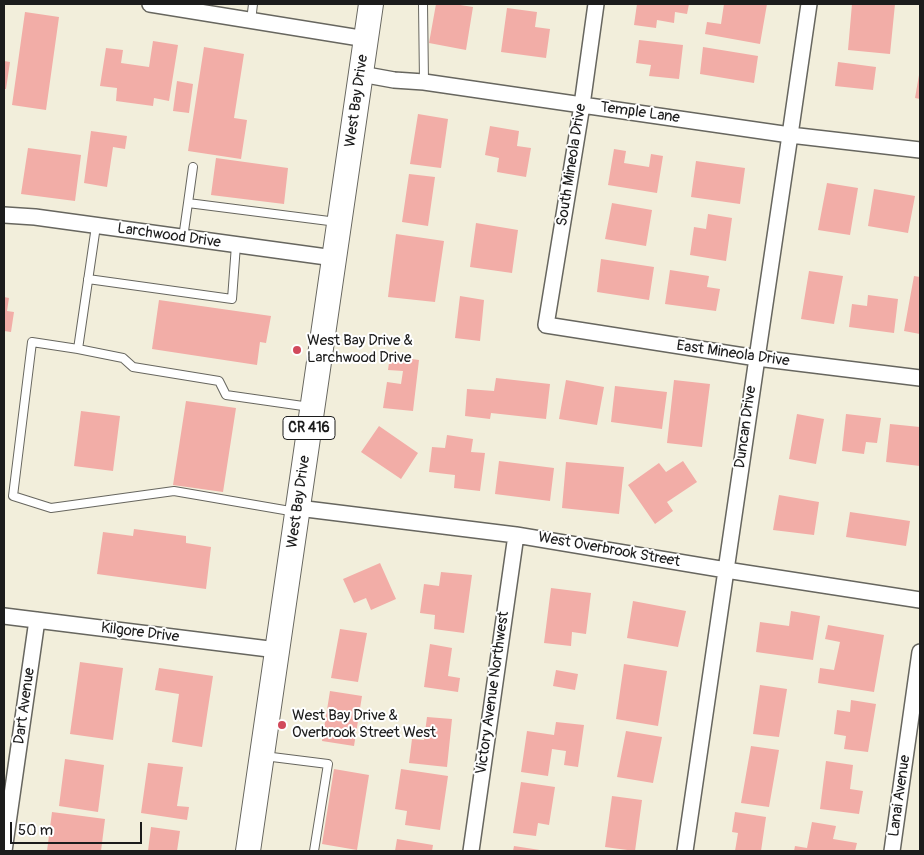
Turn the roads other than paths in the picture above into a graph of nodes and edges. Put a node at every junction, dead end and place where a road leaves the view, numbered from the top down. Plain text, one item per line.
1 (150, 4) edge
2 (253, 4) edge
3 (371, 4) edge
4 (424, 4) edge
5 (596, 4) edge
6 (809, 4) edge
7 (183, 6) edge
8 (252, 21) junction
9 (366, 39) junction
10 (361, 74) junction
11 (424, 82) junction
12 (582, 104) junction
13 (790, 135) junction
14 (920, 150) edge
15 (193, 167) dead end
16 (188, 203) junction
17 (4, 215) edge
18 (339, 222) junction
19 (96, 226) junction
20 (183, 238) junction
21 (236, 245) junction
22 (334, 258) junction
23 (88, 278) junction
24 (546, 326) joint
25 (78, 349) junction
26 (756, 358) junction
27 (920, 378) edge
28 (312, 408) junction
29 (297, 510) junction
30 (516, 535) junction
31 (726, 570) junction
32 (920, 600) edge
33 (4, 616) edge
34 (37, 620) junction
35 (277, 650) junction
36 (920, 652) edge
37 (262, 756) junction
38 (5, 835) edge
39 (4, 851) edge
40 (248, 851) edge
41 (314, 851) edge
42 (471, 851) edge
43 (685, 851) edge
44 (892, 851) edge

1 - 7 street
2 - 8 lane
3 - 9 main road, West Bay Drive / CR 416
4 - 11 lane
5 - 12 street, South Mineola Drive
6 - 13 street, Duncan Drive
7 - 8 street
8 - 9 street
9 - 10 main road, West Bay Drive / CR 416
10 - 11 street, Temple Lane
10 - 18 main road, West Bay Drive / CR 416
11 - 12 street, Temple Lane
12 - 13 street, Temple Lane
12 - 24 street, South Mineola Drive
13 - 14 street, Temple Lane
13 - 26 street, Duncan Drive
15 - 16 lane
16 - 18 lane
16 - 20 lane
17 - 19 street, Larchwood Drive
18 - 22 main road, West Bay Drive / CR 416
19 - 20 street, Larchwood Drive
19 - 23 lane
20 - 21 street, Larchwood Drive
21 - 22 street, Larchwood Drive
21 - 23 lane
22 - 28 main road, West Bay Drive / CR 416
23 - 25 lane
24 - 26 street, East Mineola Drive
25 - 28 lane
25 - 29 lane
26 - 27 street, East Mineola Drive
26 - 31 street, Duncan Drive
28 - 29 main road, West Bay Drive / CR 416
29 - 30 street, West Overbrook Street
29 - 35 main road, West Bay Drive / CR 416
30 - 31 street, West Overbrook Street
30 - 42 street, Victory Avenue Northwest
31 - 32 street, West Overbrook Street
31 - 43 street, Duncan Drive
33 - 34 street, Kilgore Drive
34 - 35 street, Kilgore Drive
34 - 38 street, Dart Avenue
35 - 37 main road, West Bay Drive / CR 416
36 - 44 street, Lanai Avenue
37 - 40 main road, West Bay Drive / CR 416
37 - 41 lane
38 - 39 street, Dart Avenue

